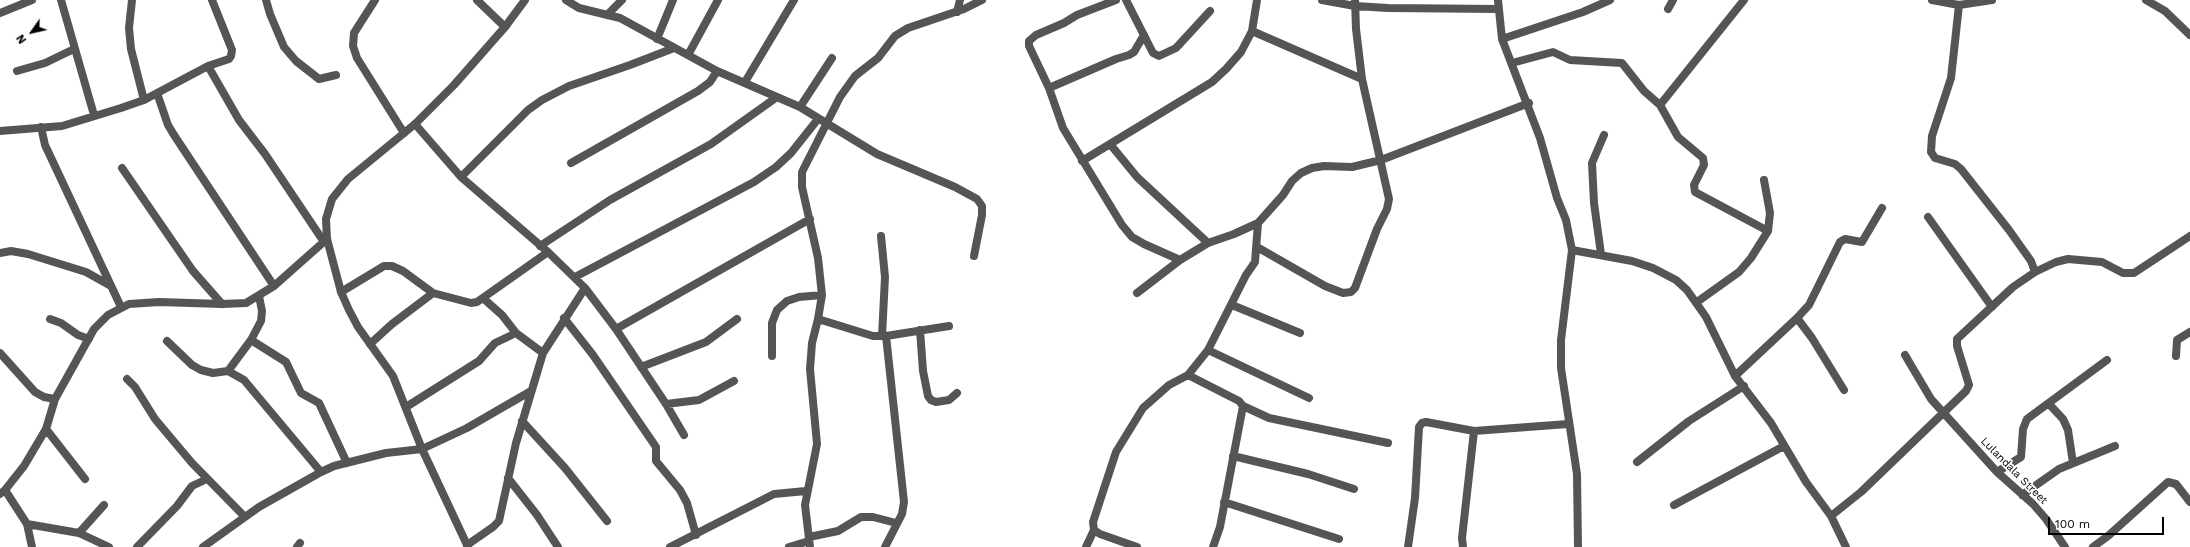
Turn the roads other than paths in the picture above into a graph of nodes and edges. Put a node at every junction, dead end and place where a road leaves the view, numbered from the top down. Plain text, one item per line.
1 (32, 0) edge
2 (61, 0) edge
3 (132, 0) edge
4 (212, 0) edge
5 (266, 0) edge
6 (375, 0) edge
7 (477, 0) edge
8 (525, 0) edge
9 (566, 0) edge
10 (622, 0) edge
11 (673, 0) edge
12 (718, 0) edge
13 (794, 0) edge
14 (960, 0) edge
15 (982, 0) edge
16 (1116, 0) edge
17 (1126, 0) edge
18 (1257, 0) edge
19 (1322, 0) edge
20 (1498, 0) edge
21 (1610, 0) edge
22 (1673, 0) edge
23 (1744, 0) edge
24 (1932, 0) edge
25 (1992, 0) edge
26 (2146, 0) edge
27 (1355, 3) edge
28 (1959, 5) junction
29 (1498, 9) junction
30 (1668, 9) dead end
31 (1210, 11) dead end
32 (957, 12) junction
33 (0, 13) edge
34 (607, 15) junction
35 (505, 27) junction
36 (1252, 31) junction
37 (1144, 35) junction
38 (2190, 35) edge
39 (657, 39) junction
40 (1502, 39) junction
41 (674, 48) junction
42 (74, 49) junction
43 (688, 55) junction
44 (832, 58) dead end
45 (1512, 63) junction
46 (208, 66) junction
47 (17, 71) dead end
48 (717, 71) junction
49 (336, 75) dead end
50 (1362, 79) junction
51 (745, 82) junction
52 (1049, 88) junction
53 (157, 93) junction
54 (777, 97) junction
55 (144, 100) junction
56 (1529, 103) junction
57 (1660, 105) junction
58 (800, 107) junction
59 (94, 116) junction
60 (818, 119) junction
61 (415, 124) junction
62 (827, 125) junction
63 (41, 127) junction
64 (0, 131) edge
65 (404, 133) junction
66 (1604, 135) dead end
67 (1110, 144) junction
68 (1381, 160) junction
69 (1082, 161) junction
70 (571, 163) dead end
71 (122, 168) dead end
72 (461, 177) junction
73 (1764, 180) dead end
74 (1882, 208) dead end
75 (1928, 218) dead end
76 (810, 220) junction
77 (1258, 223) junction
78 (1768, 231) junction
79 (881, 236) dead end
80 (2190, 236) edge
81 (325, 241) junction
82 (1208, 243) junction
83 (540, 246) junction
84 (1258, 247) junction
85 (1572, 250) junction
86 (548, 252) junction
87 (0, 253) edge
88 (1601, 254) junction
89 (974, 256) dead end
90 (1180, 260) junction
91 (2035, 272) junction
92 (575, 277) junction
93 (111, 286) junction
94 (274, 286) junction
95 (585, 288) junction
96 (341, 292) junction
97 (433, 293) junction
98 (1137, 293) dead end
99 (822, 295) junction
100 (259, 296) junction
101 (484, 299) junction
102 (1697, 302) junction
103 (222, 304) junction
104 (1232, 305) junction
105 (121, 307) junction
106 (1992, 307) junction
107 (564, 318) junction
108 (1797, 318) junction
109 (737, 319) dead end
110 (818, 319) junction
111 (50, 320) dead end
112 (949, 326) dead end
113 (616, 329) junction
114 (920, 330) junction
115 (516, 332) junction
116 (2190, 332) edge
117 (1300, 333) dead end
118 (884, 336) junction
119 (89, 339) junction
120 (251, 340) junction
121 (167, 342) dead end
122 (370, 344) junction
123 (1208, 350) junction
124 (0, 352) edge
125 (543, 353) junction
126 (1905, 354) dead end
127 (772, 356) dead end
128 (2176, 356) dead end
129 (2107, 360) dead end
130 (641, 367) junction
131 (228, 371) junction
132 (1188, 374) junction
133 (1735, 376) junction
134 (127, 379) dead end
135 (734, 381) dead end
136 (1744, 386) junction
137 (1844, 390) dead end
138 (531, 391) junction
139 (957, 393) dead end
140 (1309, 398) dead end
141 (55, 399) junction
142 (666, 404) junction
143 (2049, 404) junction
144 (1243, 406) junction
145 (406, 407) junction
146 (1944, 413) junction
147 (522, 421) junction
148 (1568, 424) junction
149 (46, 429) junction
150 (1474, 431) junction
151 (684, 435) dead end
152 (1388, 443) dead end
153 (1784, 446) junction
154 (2115, 446) dead end
155 (422, 449) junction
156 (1233, 456) junction
157 (1637, 462) dead end
158 (347, 463) junction
159 (2073, 463) junction
160 (321, 472) junction
161 (1998, 472) junction
162 (508, 478) junction
163 (85, 479) dead end
164 (207, 479) junction
165 (1354, 488) dead end
166 (806, 491) junction
167 (3, 492) edge
168 (2022, 495) junction
169 (1224, 502) junction
170 (2190, 502) edge
171 (104, 505) dead end
172 (1674, 505) dead end
173 (245, 516) junction
174 (1831, 516) junction
175 (607, 521) dead end
176 (896, 523) junction
177 (27, 524) junction
178 (1094, 530) junction
179 (78, 533) junction
180 (696, 535) junction
181 (1339, 539) dead end
182 (810, 542) edge
183 (468, 546) edge
184 (32, 547) edge
185 (109, 547) edge
186 (137, 547) edge
187 (203, 547) edge
188 (558, 547) edge
189 (670, 547) edge
190 (789, 547) edge
191 (885, 547) edge
192 (1086, 547) edge
193 (1137, 547) edge
194 (1213, 547) edge
195 (1408, 547) edge
196 (1463, 547) edge
197 (1578, 547) edge
198 (1846, 547) edge
199 (2065, 547) edge
200 (2093, 547) edge

1 - 33 street
2 - 42 street
3 - 55 street
4 - 46 street
5 - 49 street
6 - 65 street
7 - 35 street
8 - 35 street
9 - 34 street
10 - 34 street
11 - 39 street
12 - 43 street
13 - 51 street
14 - 32 street
15 - 32 street
16 - 52 street
17 - 37 street
18 - 36 street
19 - 27 street
20 - 29 street
21 - 40 street
22 - 30 street
23 - 57 street
24 - 28 street
25 - 28 street
26 - 38 street
27 - 29 street
27 - 50 street
28 - 91 street
29 - 40 street
31 - 37 street
32 - 62 street
34 - 39 street
35 - 61 street
36 - 50 street
36 - 67 street
37 - 52 street
39 - 41 street
40 - 45 street
41 - 43 street
41 - 72 street
42 - 47 street
42 - 59 street
43 - 48 street
44 - 58 street
45 - 56 street
45 - 57 street
46 - 53 street
46 - 81 street
48 - 51 street
48 - 70 street
50 - 68 street
51 - 54 street
52 - 69 street
53 - 55 street
53 - 94 street
54 - 58 street
54 - 83 street
55 - 59 street
56 - 68 street
56 - 85 street
57 - 78 street
58 - 60 street
59 - 63 street
60 - 62 street
60 - 92 street
61 - 65 street
61 - 72 street
62 - 76 street
62 - 89 street
63 - 64 street
63 - 93 street
65 - 81 street
66 - 88 street
67 - 69 street
67 - 82 street
68 - 77 street
68 - 84 street
69 - 90 street
71 - 103 street
72 - 83 street
73 - 78 street
74 - 108 street
75 - 106 street
76 - 99 street
76 - 113 street
77 - 82 street
77 - 84 street
78 - 102 street
79 - 118 street
80 - 91 street
81 - 94 street
81 - 96 street
82 - 90 street
83 - 86 street
84 - 104 street
85 - 88 street
85 - 148 street
86 - 92 street
86 - 101 street
87 - 93 street
88 - 102 street
90 - 98 street
91 - 106 street
92 - 95 street
93 - 105 street
94 - 100 street
95 - 107 street
95 - 113 street
96 - 97 street
96 - 122 street
97 - 101 street
97 - 122 street
99 - 110 street
99 - 127 street
100 - 103 street
100 - 120 street
101 - 115 street
102 - 133 street
103 - 105 street
104 - 117 street
104 - 123 street
105 - 119 street
106 - 146 street
107 - 125 street
107 - 180 street
108 - 133 street
108 - 137 street
109 - 130 street
110 - 118 street
110 - 166 street
111 - 119 street
112 - 114 street
113 - 130 street
114 - 118 street
114 - 139 street
115 - 125 street
115 - 145 street
116 - 128 street
118 - 176 street
119 - 141 street
120 - 131 street
120 - 158 street
121 - 131 street
122 - 145 street
123 - 132 street
123 - 140 street
124 - 141 street
125 - 138 street
126 - 146 street, Lulandala Street
129 - 143 street
130 - 142 street
131 - 160 street
132 - 144 street
132 - 178 street
133 - 136 street
134 - 164 street
135 - 142 street
136 - 153 street
136 - 157 street
138 - 147 street
138 - 155 street
141 - 149 street
142 - 151 street
143 - 159 street
143 - 161 street
144 - 152 street
144 - 156 street
145 - 155 street
146 - 161 street, Lulandala Street
146 - 174 street
147 - 162 street
147 - 175 street
148 - 150 street
148 - 197 street
149 - 163 street
149 - 167 street
150 - 195 street
150 - 196 street
153 - 172 street
153 - 174 street
154 - 159 street
155 - 158 street
155 - 183 street
156 - 165 street
156 - 169 street
158 - 160 street
159 - 168 street
160 - 173 street
161 - 168 street, Lulandala Street
162 - 183 street
162 - 188 street
164 - 173 street
164 - 186 street
166 - 180 street
166 - 182 street
167 - 177 street
168 - 199 street, Lulandala Street
169 - 181 street
169 - 194 street
170 - 200 street
171 - 179 street
173 - 187 street
174 - 198 street
176 - 182 street
176 - 191 street
177 - 179 street
177 - 184 street
178 - 192 street
178 - 193 street
179 - 185 street
180 - 189 street
182 - 190 street

